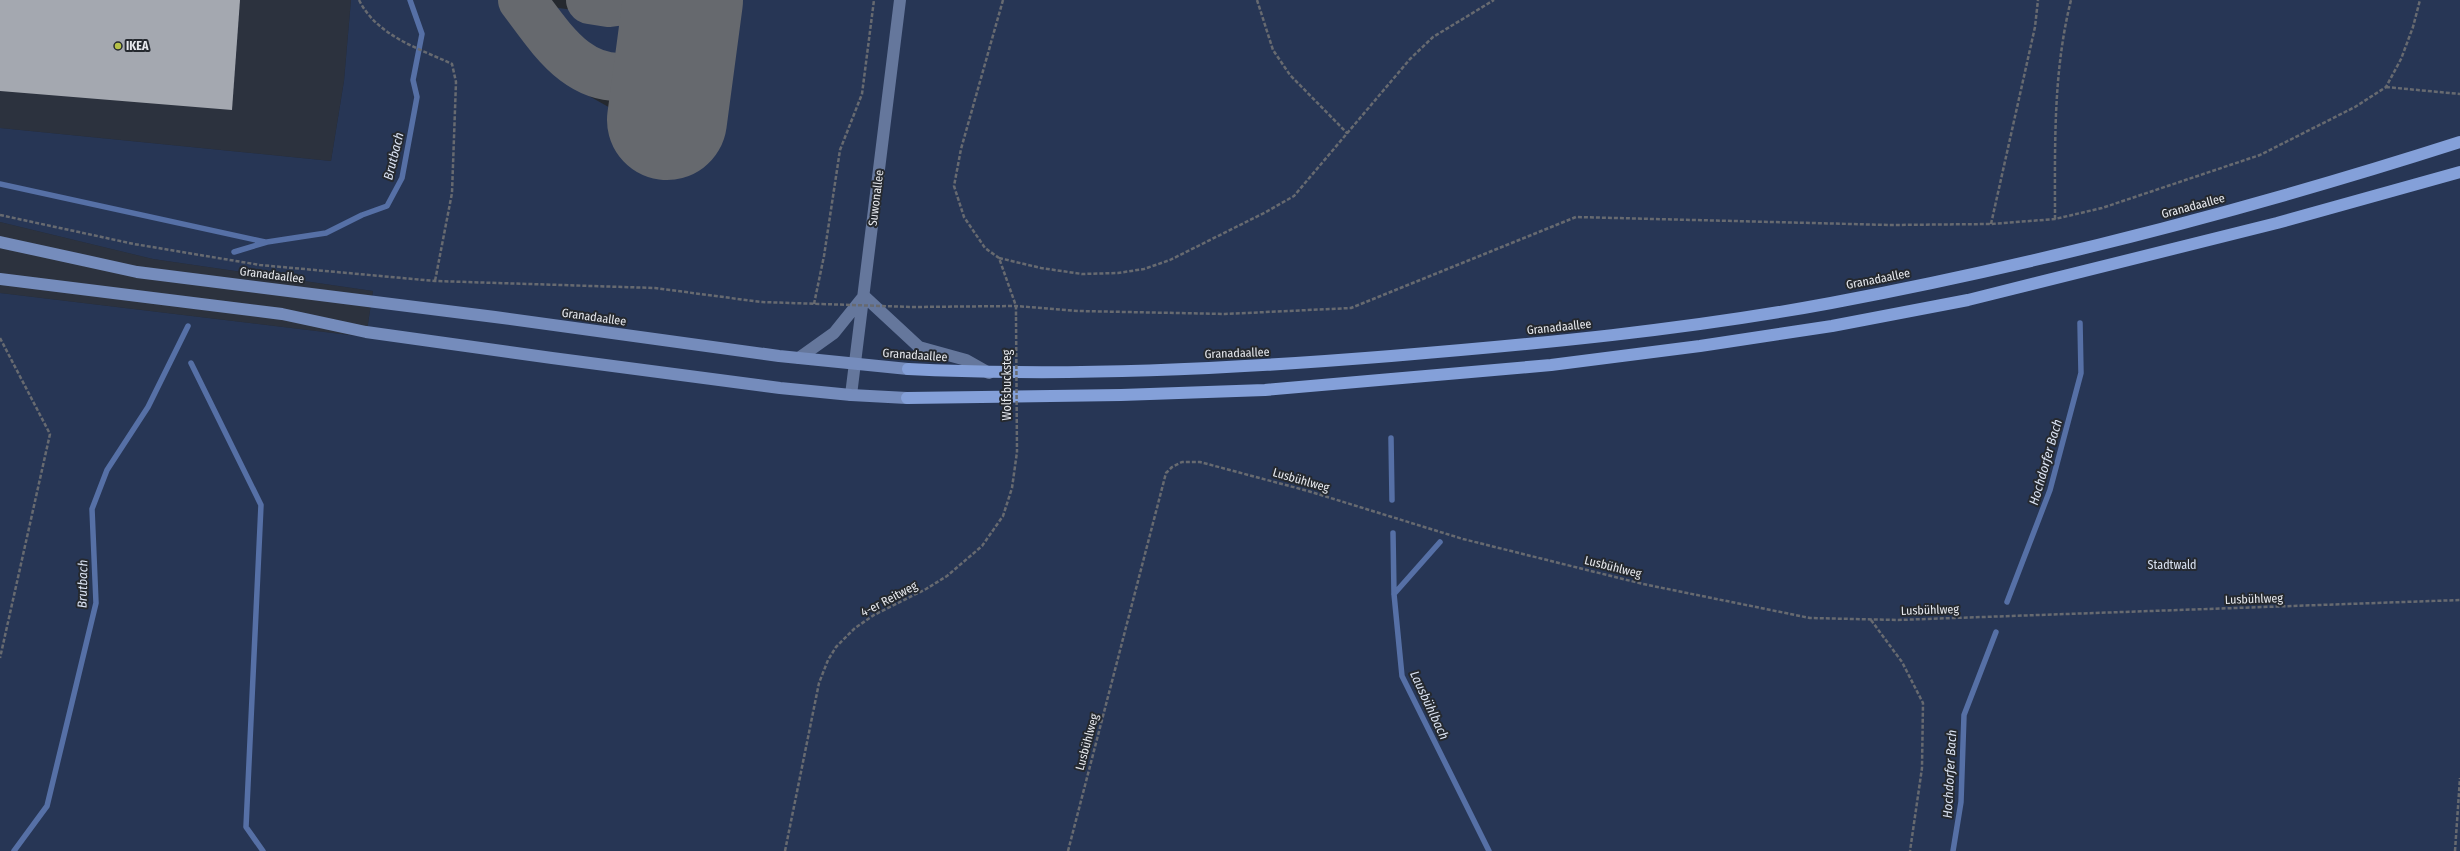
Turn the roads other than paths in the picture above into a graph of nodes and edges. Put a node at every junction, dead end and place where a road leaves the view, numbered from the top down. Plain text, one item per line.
1 (900, 0) edge
2 (2460, 142) edge
3 (2460, 172) edge
4 (0, 242) edge
5 (0, 279) edge
6 (864, 296) junction
7 (799, 358) junction
8 (855, 364) junction
9 (908, 369) joint
10 (989, 373) junction
11 (851, 395) junction
12 (907, 398) joint

1 - 6 street, Suwonallee
2 - 10 highway, Granadaallee
3 - 12 highway
4 - 7 main road, Granadaallee
5 - 11 main road
6 - 7 street
6 - 8 street, Suwonallee
6 - 10 street
7 - 8 main road, Granadaallee
8 - 9 main road, Granadaallee
8 - 11 street, Suwonallee
9 - 10 highway, Granadaallee
11 - 12 main road

